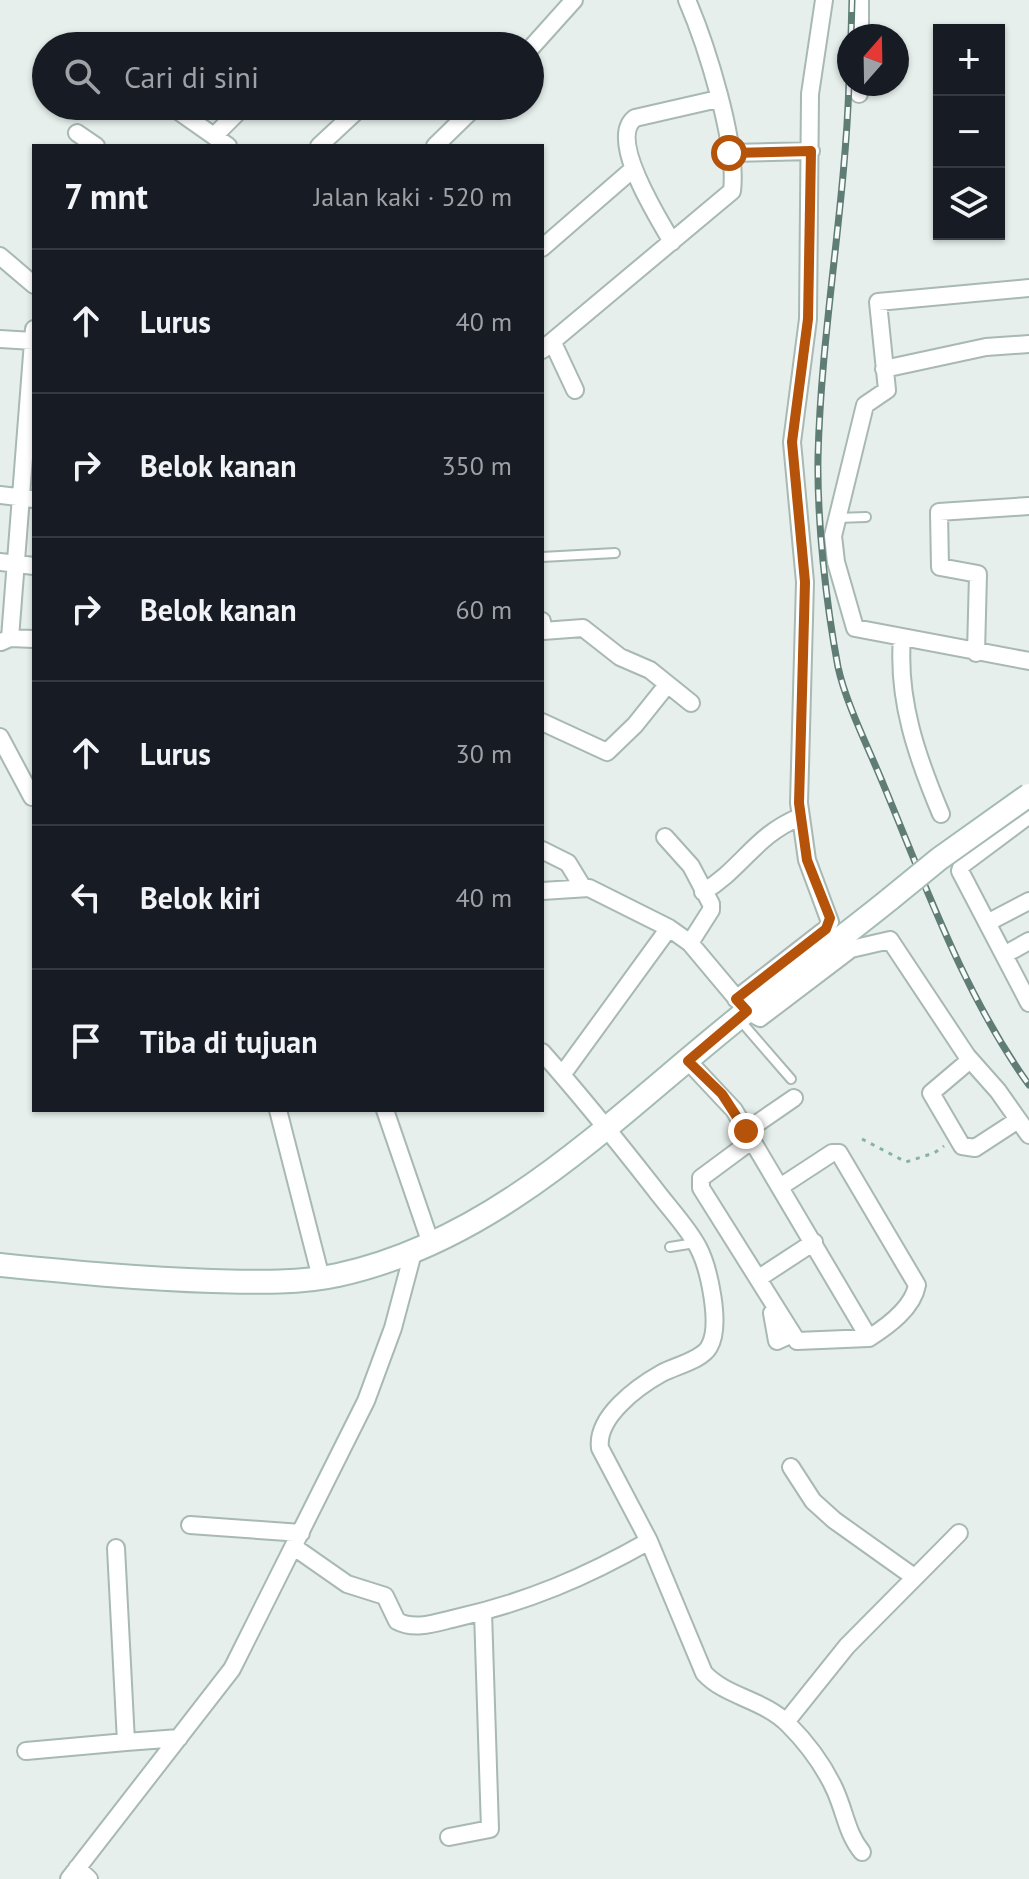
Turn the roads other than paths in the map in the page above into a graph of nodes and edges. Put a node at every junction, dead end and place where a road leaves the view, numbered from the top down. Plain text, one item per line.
1 (574, 0) edge
2 (687, 0) edge
3 (824, 0) edge
4 (860, 0) edge
5 (860, 24) edge
6 (544, 33) edge
7 (718, 99) junction
8 (191, 120) edge
9 (230, 120) edge
10 (347, 120) edge
11 (460, 120) edge
12 (77, 133) dead end
13 (214, 136) junction
14 (93, 144) edge
15 (225, 144) edge
16 (321, 144) edge
17 (437, 144) edge
18 (811, 151) junction
19 (729, 153) junction
20 (633, 169) junction
21 (672, 242) junction
22 (544, 246) edge
23 (0, 256) edge
24 (0, 270) edge
25 (18, 272) junction
26 (32, 283) edge
27 (1029, 288) edge
28 (32, 335) edge
29 (0, 339) edge
30 (1029, 344) edge
31 (548, 347) edge
32 (32, 364) edge
33 (884, 369) junction
34 (575, 390) dead end
35 (30, 427) edge
36 (0, 495) edge
37 (27, 498) edge
38 (1029, 506) edge
39 (866, 517) dead end
40 (836, 518) junction
41 (615, 553) dead end
42 (544, 557) edge
43 (8, 563) edge
44 (32, 566) edge
45 (544, 631) edge
46 (902, 638) junction
47 (5, 640) edge
48 (32, 642) edge
49 (976, 653) junction
50 (1029, 661) edge
51 (667, 685) junction
52 (691, 703) dead end
53 (544, 723) edge
54 (0, 737) edge
55 (1029, 795) edge
56 (32, 797) edge
57 (941, 814) dead end
58 (1029, 815) edge
59 (800, 817) junction
60 (665, 837) dead end
61 (544, 851) edge
62 (582, 886) junction
63 (544, 891) edge
64 (703, 892) junction
65 (1029, 901) edge
66 (987, 923) junction
67 (669, 928) junction
68 (690, 943) junction
69 (1027, 946) edge
70 (1004, 955) junction
71 (1029, 1003) edge
72 (740, 1009) junction
73 (544, 1054) edge
74 (970, 1060) junction
75 (688, 1061) junction
76 (562, 1075) junction
77 (791, 1079) dead end
78 (794, 1098) dead end
79 (279, 1112) edge
80 (386, 1112) edge
81 (1018, 1120) junction
82 (609, 1129) junction
83 (1029, 1135) edge
84 (748, 1136) junction
85 (780, 1187) junction
86 (814, 1242) junction
87 (696, 1243) junction
88 (422, 1245) junction
89 (670, 1247) dead end
90 (0, 1265) edge
91 (321, 1278) junction
92 (759, 1278) junction
93 (869, 1338) junction
94 (791, 1467) dead end
95 (190, 1525) dead end
96 (959, 1533) dead end
97 (298, 1540) junction
98 (649, 1541) junction
99 (116, 1548) dead end
100 (914, 1577) junction
101 (483, 1612) junction
102 (786, 1722) junction
103 (179, 1738) junction
104 (126, 1742) junction
105 (26, 1751) dead end
106 (449, 1837) dead end
107 (862, 1852) dead end
108 (78, 1875) edge

1 - 6 street
2 - 7 street
3 - 18 street
4 - 5 street
7 - 19 street
7 - 20 street
8 - 13 street
9 - 13 street
10 - 16 street
11 - 17 street
12 - 14 street
13 - 15 street
18 - 19 street
18 - 59 street
19 - 21 street
20 - 21 street
20 - 22 street
21 - 31 street
23 - 25 street
24 - 25 street
25 - 26 street
27 - 33 street
28 - 29 street
30 - 33 street
31 - 34 street
32 - 35 street
33 - 40 street
35 - 37 street
36 - 37 street
37 - 43 street
38 - 49 street
39 - 40 lane
40 - 46 street
41 - 42 lane
43 - 44 street
43 - 47 street
45 - 51 street
46 - 49 street
46 - 57 street
47 - 48 street
49 - 50 street
51 - 52 street
51 - 53 street
54 - 56 street
55 - 72 main road, bridge
58 - 66 street
59 - 64 street
59 - 72 street
60 - 64 street
61 - 62 street
62 - 63 street
62 - 67 street
64 - 68 street
65 - 66 street
66 - 70 street
67 - 68 street
67 - 76 street
68 - 72 street
69 - 70 street
70 - 71 street
72 - 74 street
72 - 75 main road
72 - 77 lane
73 - 76 street
74 - 81 street
74 - 81 street
75 - 82 main road
75 - 84 street
76 - 82 street
78 - 84 street
79 - 91 street
80 - 88 street
81 - 83 street
82 - 87 street
82 - 88 main road
84 - 85 street
84 - 92 street
85 - 86 street
85 - 93 street
86 - 92 street
86 - 93 street
87 - 89 lane
87 - 98 street
88 - 91 main road
88 - 97 street
90 - 91 main road
92 - 93 street
94 - 100 street
95 - 97 street
96 - 100 street
97 - 101 street
97 - 103 street
98 - 101 street
98 - 102 street
99 - 104 street
100 - 102 street
101 - 106 street
102 - 107 street
103 - 104 street
103 - 108 street
104 - 105 street

